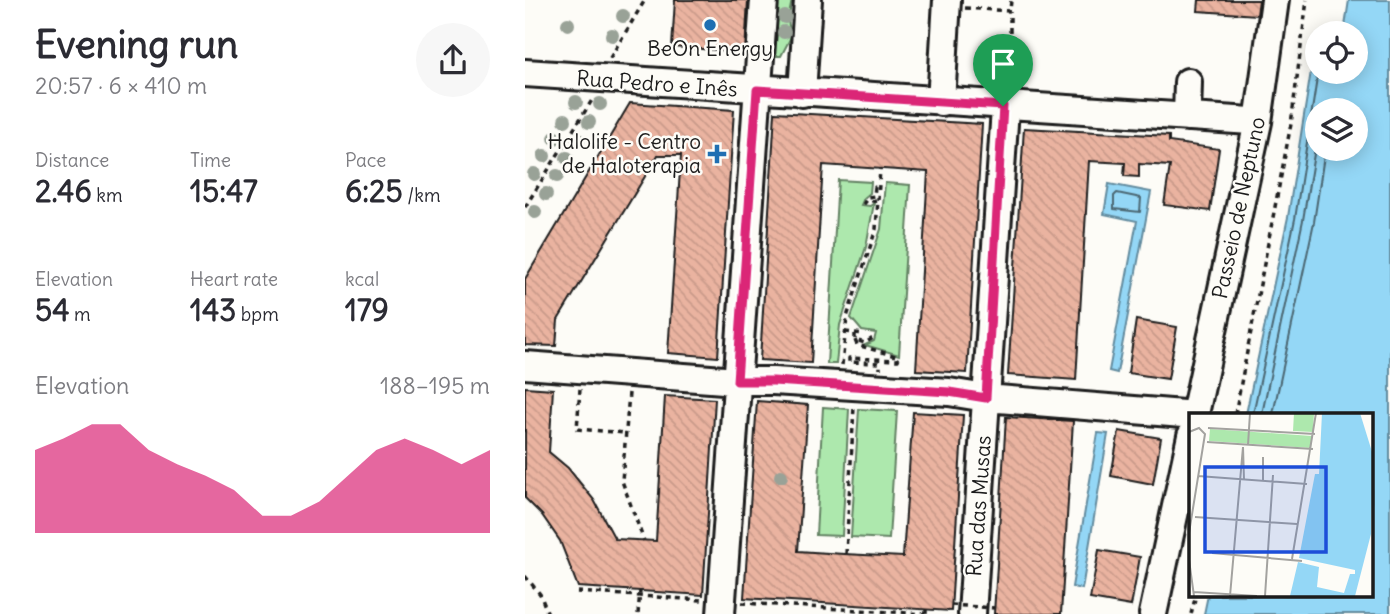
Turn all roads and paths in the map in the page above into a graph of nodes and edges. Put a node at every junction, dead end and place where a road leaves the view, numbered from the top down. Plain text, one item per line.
1 (645, 0) edge
2 (764, 0) edge
3 (808, 0) edge
4 (947, 0) edge
5 (1275, 0) edge
6 (1307, 0) edge
7 (1010, 11) dead end
8 (1010, 32) dead end
9 (1008, 62) dead end
10 (525, 73) edge
11 (605, 80) junction
12 (1188, 82) dead end
13 (758, 84) junction
14 (802, 93) junction
15 (941, 102) junction
16 (1003, 106) junction
17 (1187, 117) junction
18 (1251, 121) dead end
19 (880, 169) dead end
20 (880, 185) junction
21 (876, 200) dead end
22 (525, 207) edge
23 (845, 332) junction
24 (855, 334) junction
25 (864, 334) dead end
26 (874, 334) dead end
27 (855, 340) junction
28 (842, 361) dead end
29 (880, 363) dead end
30 (525, 365) edge
31 (581, 369) junction
32 (630, 373) junction
33 (737, 381) junction
34 (986, 398) junction
35 (855, 405) dead end
36 (1191, 413) edge
37 (1235, 413) edge
38 (1189, 421) edge
39 (626, 433) junction
40 (644, 541) dead end
41 (846, 554) dead end
42 (525, 576) edge
43 (577, 592) dead end
44 (640, 593) junction
45 (1195, 596) edge
46 (722, 604) edge
47 (926, 604) dead end
48 (818, 607) junction
49 (972, 609) edge
50 (872, 612) edge
51 (548, 614) edge
52 (638, 614) edge
53 (817, 614) edge
54 (925, 614) edge
55 (1153, 614) edge
56 (1191, 614) edge

1 - 11 path
2 - 13 street
3 - 14 street
4 - 15 street
5 - 36 street, Passeio de Neptuno
6 - 37 path
7 - 8 path
9 - 16 street, Rua das Musas
10 - 11 street, Rua Pedro e Inês
11 - 13 street, Rua Pedro e Inês
11 - 22 path
12 - 17 street
13 - 14 street, Rua Pedro e Inês
13 - 33 street
14 - 15 street, Rua Pedro e Inês
15 - 16 street, Rua Pedro e Inês
16 - 17 street, Rua Pedro e Inês
16 - 34 street, Rua das Musas
17 - 18 street, Rua Pedro e Inês
19 - 20 path
20 - 21 path
20 - 23 path
23 - 24 path
23 - 28 path
24 - 25 path
24 - 27 path
26 - 27 path
27 - 29 path
30 - 31 street
31 - 32 street
31 - 39 path
32 - 33 street
32 - 39 path
33 - 34 street
33 - 46 street
34 - 38 street
34 - 49 street, Rua das Musas
35 - 41 path
38 - 55 street, Passeio de Neptuno
39 - 40 path
42 - 51 path
43 - 44 path
44 - 46 path
44 - 52 path
45 - 56 path
46 - 48 path
47 - 54 path
48 - 50 path
48 - 53 path
50 - 54 path

